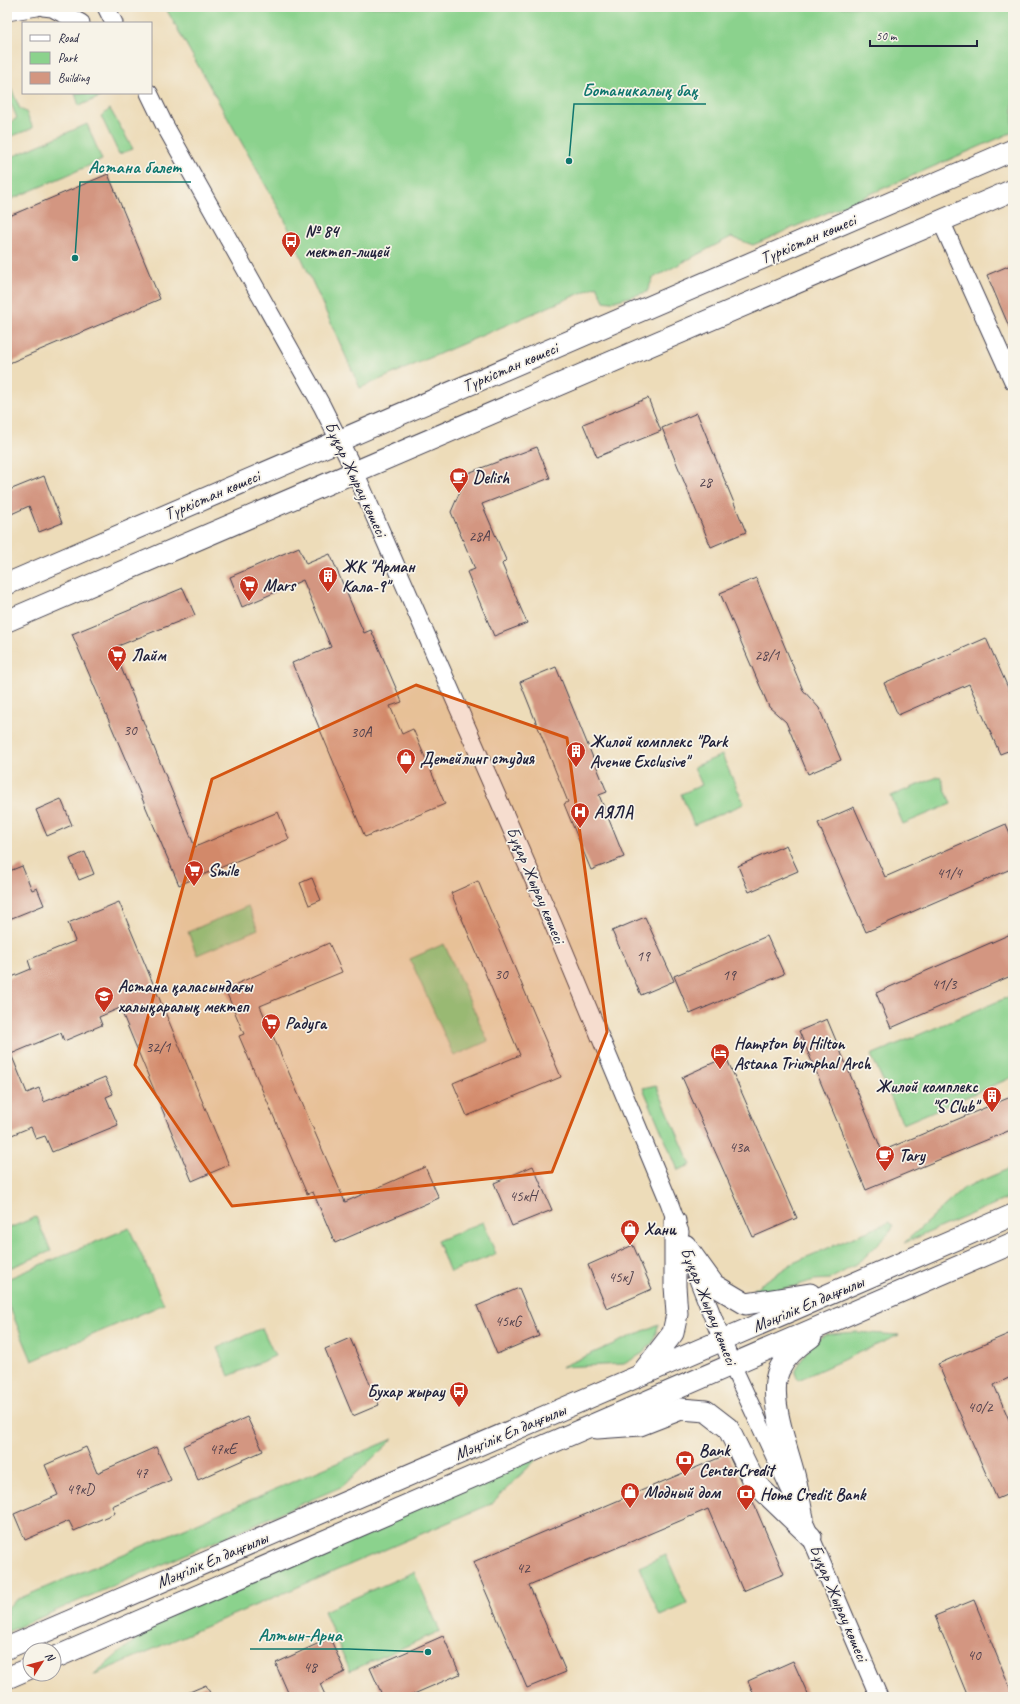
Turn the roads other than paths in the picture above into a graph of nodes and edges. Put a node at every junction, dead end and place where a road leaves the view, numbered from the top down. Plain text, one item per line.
1 (37, 7) edge
2 (44, 7) edge
3 (106, 7) edge
4 (7, 12) edge
5 (79, 22) edge
6 (114, 22) edge
7 (149, 94) edge
8 (1013, 150) edge
9 (1013, 190) edge
10 (942, 221) junction
11 (1013, 381) edge
12 (338, 441) junction
13 (355, 472) junction
14 (7, 584) edge
15 (7, 621) edge
16 (1013, 1215) edge
17 (675, 1221) junction
18 (1013, 1243) edge
19 (685, 1245) junction
20 (842, 1289) junction
21 (841, 1317) junction
22 (722, 1340) junction
23 (732, 1365) junction
24 (640, 1376) junction
25 (584, 1428) junction
26 (803, 1518) junction
27 (811, 1537) junction
28 (7, 1648) edge
29 (62, 1655) edge
30 (22, 1671) edge
31 (7, 1678) edge
32 (879, 1697) edge

1 - 4 street
2 - 5 street
3 - 6 street
7 - 12 street, Бұқар Жырау көшесі
8 - 12 main road, Түркістан көшесі
9 - 10 main road, Түркістан көшесі
10 - 11 street
10 - 13 main road, Түркістан көшесі
12 - 13 street, Бұқар Жырау көшесі
12 - 14 main road, Түркістан көшесі
13 - 15 main road, Түркістан көшесі
13 - 17 street, Бұқар Жырау көшесі
16 - 20 main road, Мәңгілік Ел даңғылы
17 - 19 street, Бұқар Жырау көшесі
17 - 24 main road
18 - 21 main road, Мәңгілік Ел даңғылы
19 - 20 main road
19 - 22 street, Бұқар Жырау көшесі
20 - 22 main road, Мәңгілік Ел даңғылы
21 - 23 main road, Мәңгілік Ел даңғылы
21 - 26 main road
22 - 23 street, Бұқар Жырау көшесі
22 - 24 main road, Мәңгілік Ел даңғылы
23 - 25 main road, Мәңгілік Ел даңғылы
23 - 26 street, Бұқар Жырау көшесі
24 - 28 main road, Мәңгілік Ел даңғылы
25 - 27 main road
25 - 29 main road, Мәңгілік Ел даңғылы
26 - 27 street, Бұқар Жырау көшесі
27 - 32 street, Бұқар Жырау көшесі
30 - 31 main road

